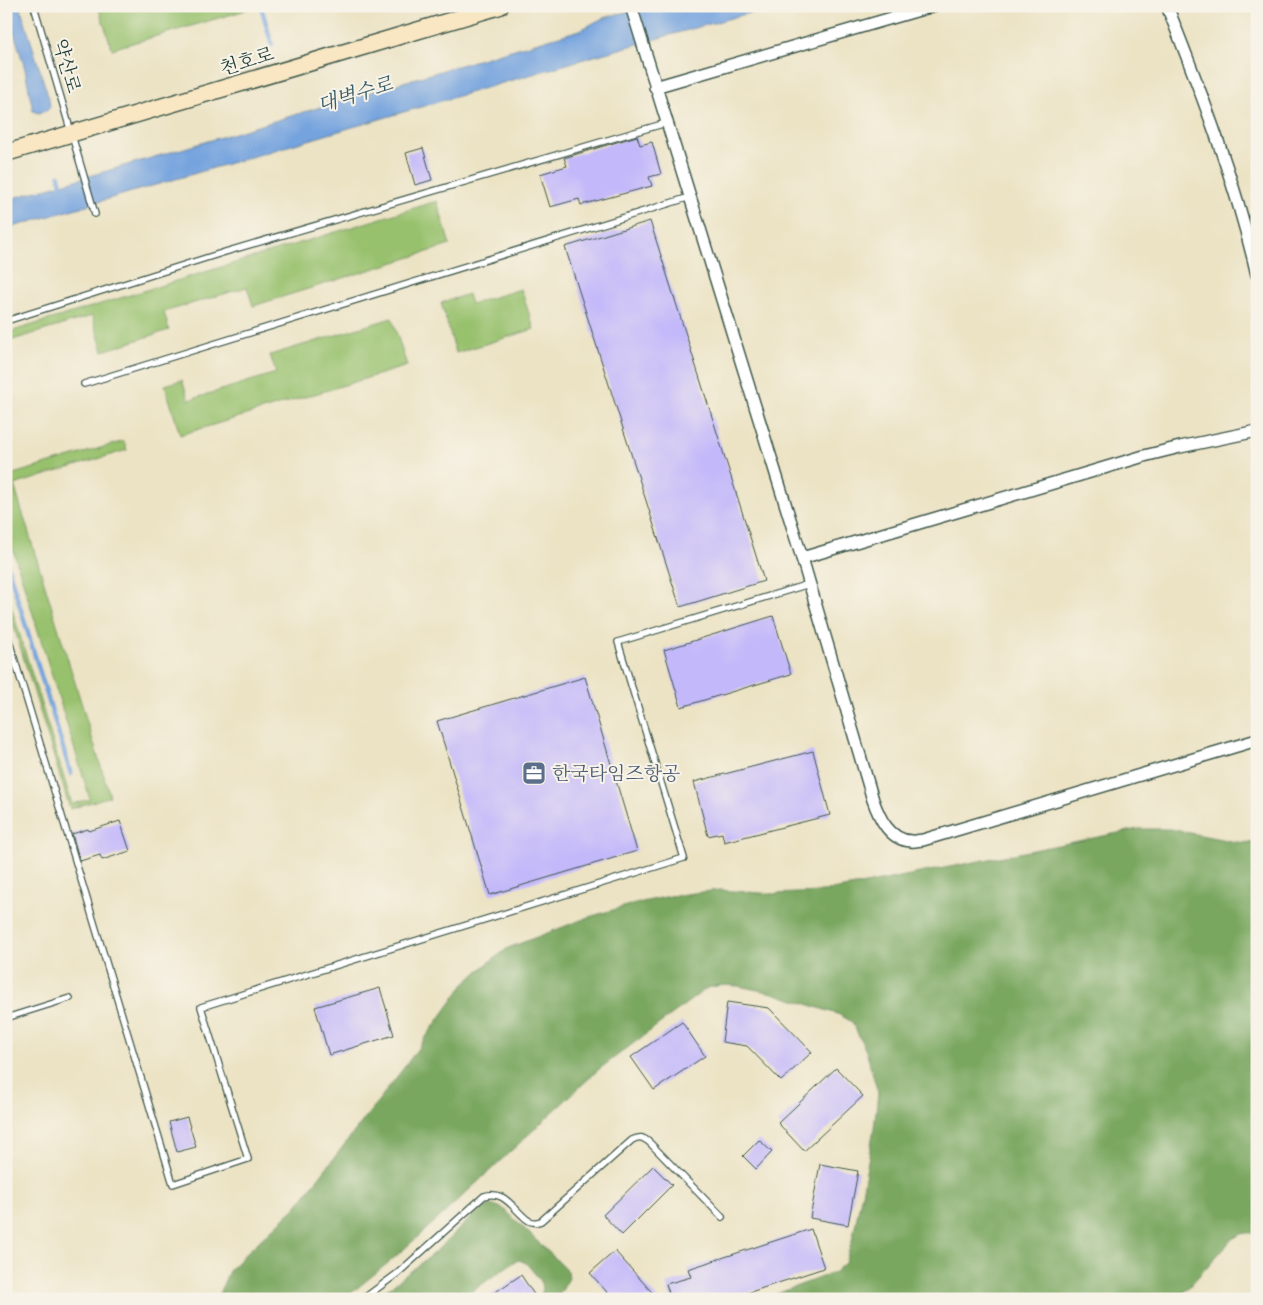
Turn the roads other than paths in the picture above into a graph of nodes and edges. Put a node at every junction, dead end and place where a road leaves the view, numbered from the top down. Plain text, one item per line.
1 (34, 6) edge
2 (499, 6) edge
3 (631, 6) edge
4 (932, 6) edge
5 (1167, 6) edge
6 (655, 87) junction
7 (666, 123) junction
8 (72, 134) junction
9 (6, 153) edge
10 (690, 197) junction
11 (95, 214) dead end
12 (1257, 275) edge
13 (6, 321) edge
14 (84, 384) dead end
15 (1257, 431) edge
16 (802, 558) junction
17 (809, 584) junction
18 (6, 630) edge
19 (1257, 740) edge
20 (70, 998) dead end
21 (6, 1018) edge
22 (722, 1217) dead end
23 (363, 1299) edge

1 - 8 lane, 약산로
2 - 8 street, 천호로
3 - 6 street
4 - 6 street
5 - 12 street
6 - 7 street
7 - 10 street
7 - 13 lane
8 - 9 street, 천호로
8 - 11 lane, 약산로
10 - 14 lane
10 - 16 street
15 - 16 street
16 - 17 street
17 - 18 lane
17 - 19 street
20 - 21 lane
22 - 23 lane

